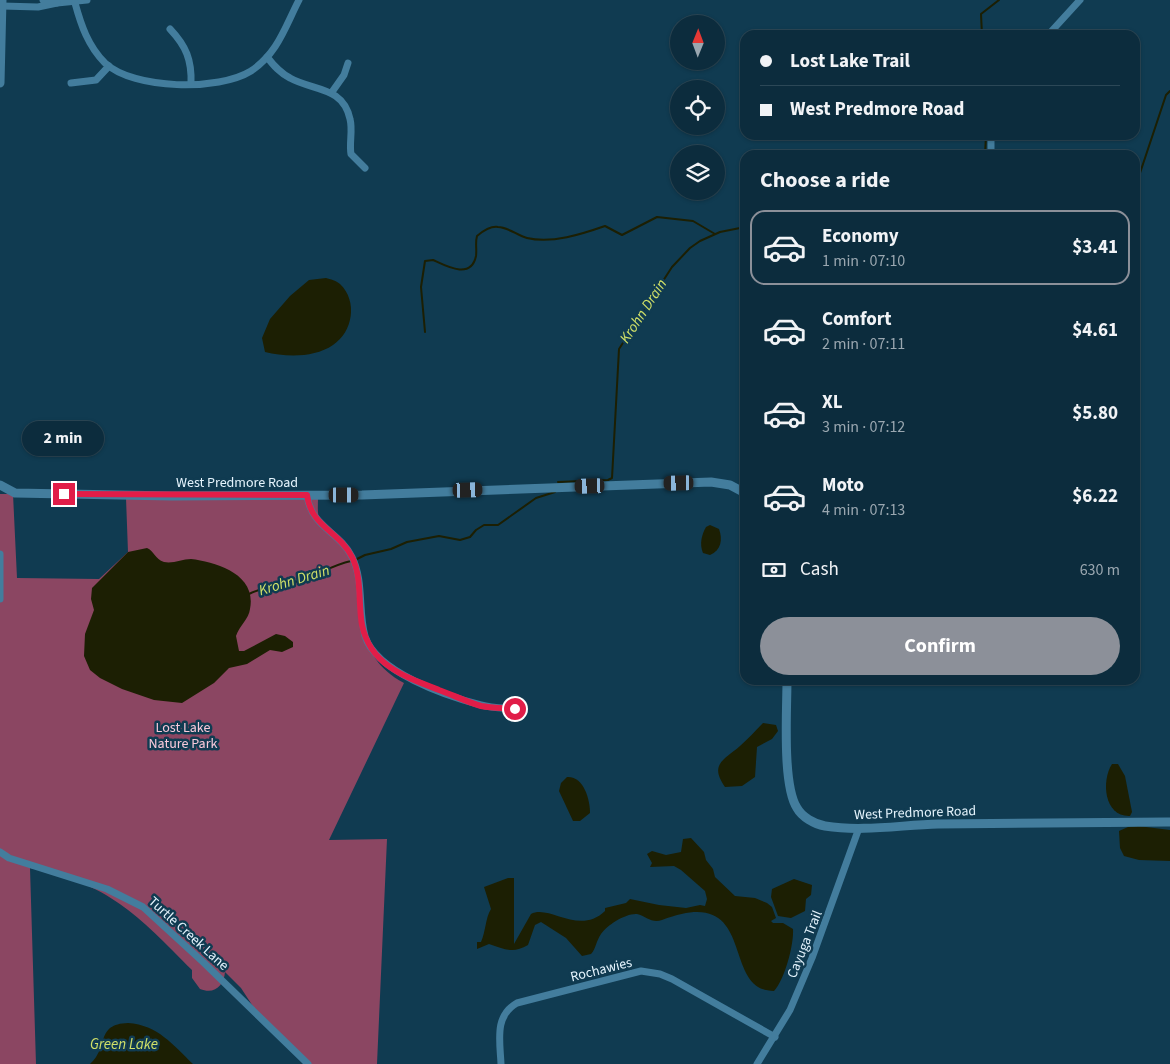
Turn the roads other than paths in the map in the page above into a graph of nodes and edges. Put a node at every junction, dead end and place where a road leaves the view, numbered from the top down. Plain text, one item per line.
1 (43, 0) edge
2 (87, 0) edge
3 (299, 0) edge
4 (1080, 0) edge
5 (2, 3) edge
6 (57, 3) junction
7 (75, 3) junction
8 (170, 29) dead end
9 (1053, 30) edge
10 (267, 57) junction
11 (348, 63) dead end
12 (109, 66) junction
13 (0, 83) edge
14 (71, 83) dead end
15 (191, 84) junction
16 (332, 92) junction
17 (365, 168) dead end
18 (0, 485) edge
19 (740, 490) edge
20 (307, 495) junction
21 (0, 554) edge
22 (0, 599) edge
23 (788, 685) edge
24 (515, 709) dead end
25 (1170, 822) edge
26 (859, 828) junction
27 (0, 852) edge
28 (775, 1037) junction
29 (308, 1064) edge
30 (501, 1064) edge
31 (757, 1064) edge

1 - 6 street
2 - 7 street
3 - 10 street
4 - 9 street
5 - 6 street
5 - 13 street
6 - 7 street
7 - 12 street
8 - 15 street
10 - 15 street
10 - 16 street
11 - 16 street
12 - 14 street
12 - 15 street
16 - 17 street
18 - 20 street, West Predmore Road
19 - 20 street, West Predmore Road
20 - 24 street
21 - 22 street
23 - 26 street, West Predmore Road
25 - 26 street, West Predmore Road
26 - 28 street, Cayuga Trail
27 - 29 street, Turtle Creek Lane
28 - 30 street, Rochawies
28 - 31 street, Cayuga Trail

